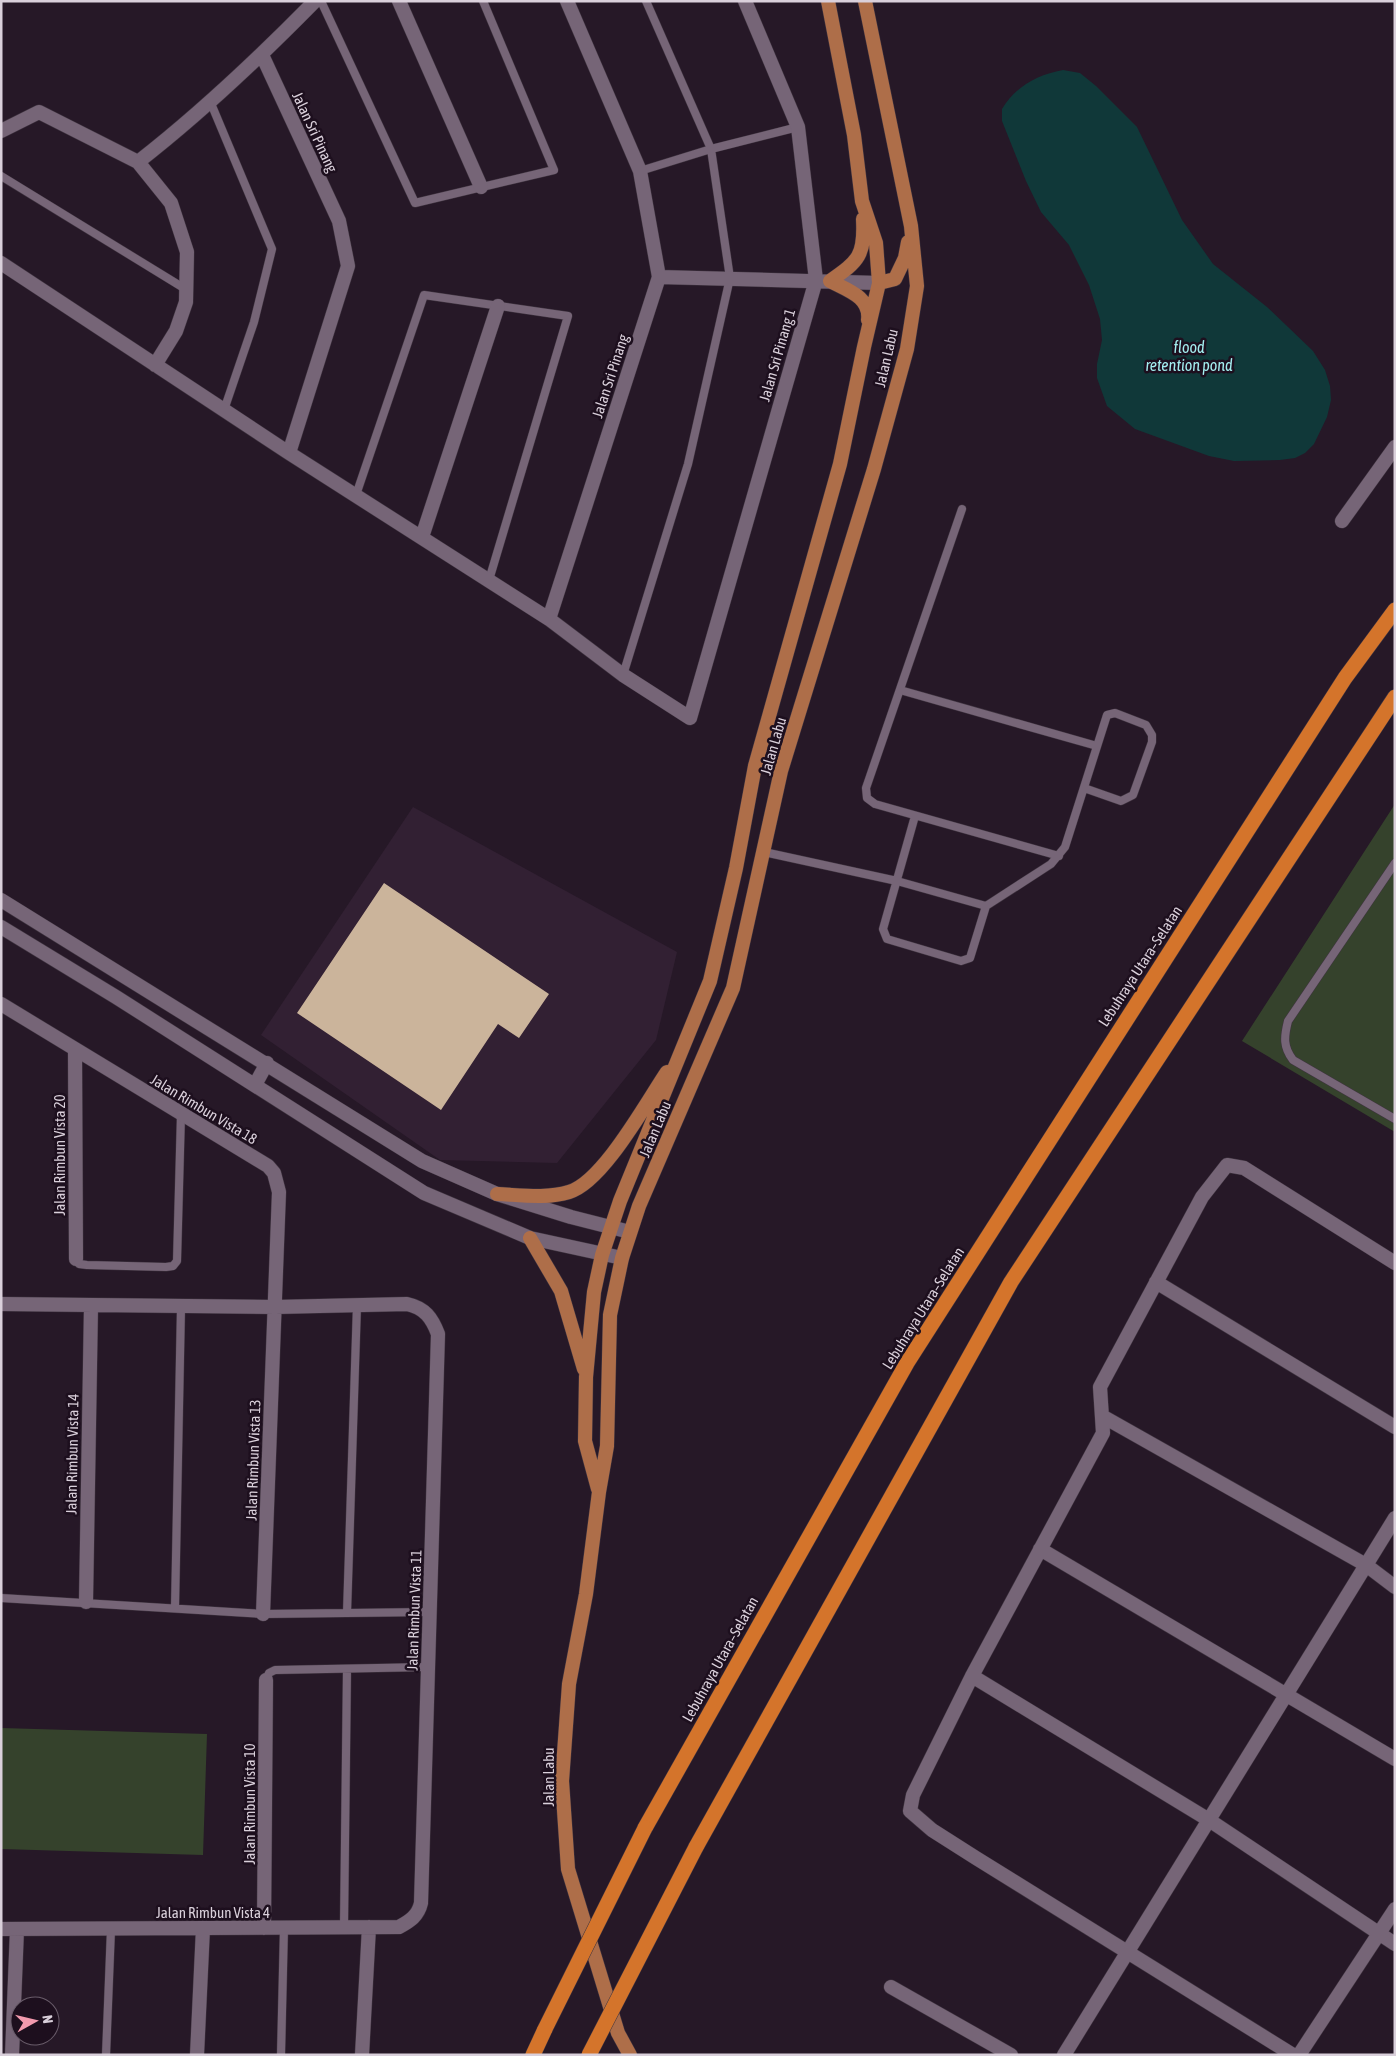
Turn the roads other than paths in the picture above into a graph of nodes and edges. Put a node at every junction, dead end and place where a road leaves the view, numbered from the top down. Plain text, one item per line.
1 (316, 1) edge
2 (321, 1) edge
3 (399, 1) edge
4 (483, 1) edge
5 (567, 1) edge
6 (646, 1) edge
7 (745, 1) edge
8 (828, 1) edge
9 (865, 1) edge
10 (262, 55) junction
11 (210, 101) junction
12 (798, 128) junction
13 (1, 131) edge
14 (711, 149) junction
15 (138, 162) junction
16 (640, 171) junction
17 (1, 176) edge
18 (481, 187) junction
19 (862, 201) junction
20 (910, 226) junction
21 (1, 263) edge
22 (659, 277) junction
23 (730, 278) junction
24 (816, 280) junction
25 (830, 281) junction
26 (879, 283) junction
27 (187, 290) junction
28 (498, 306) junction
29 (864, 348) junction
30 (155, 365) junction
31 (224, 410) junction
32 (1395, 447) edge
33 (289, 453) junction
34 (356, 495) junction
35 (962, 509) dead end
36 (1342, 522) dead end
37 (422, 537) junction
38 (489, 580) junction
39 (1395, 610) edge
40 (549, 619) junction
41 (623, 675) junction
42 (900, 690) junction
43 (1395, 697) edge
44 (1097, 746) junction
45 (1084, 788) junction
46 (915, 816) junction
47 (764, 852) junction
48 (1059, 856) junction
49 (1395, 863) edge
50 (897, 881) junction
51 (1, 900) edge
52 (986, 906) junction
53 (1, 927) edge
54 (1, 1004) edge
55 (75, 1050) junction
56 (682, 1050) junction
57 (267, 1063) junction
58 (255, 1086) junction
59 (181, 1114) junction
60 (1395, 1119) edge
61 (497, 1194) junction
62 (611, 1227) junction
63 (630, 1232) junction
64 (530, 1238) junction
65 (602, 1256) junction
66 (622, 1258) junction
67 (76, 1259) joint
68 (1395, 1263) edge
69 (1156, 1282) junction
70 (1, 1304) edge
71 (357, 1305) junction
72 (91, 1306) junction
73 (181, 1307) junction
74 (275, 1308) junction
75 (1, 1310) edge
76 (586, 1377) junction
77 (1102, 1416) junction
78 (1395, 1427) edge
79 (599, 1492) junction
80 (1395, 1518) edge
81 (1040, 1549) junction
82 (1366, 1565) junction
83 (1395, 1587) edge
84 (1, 1598) edge
85 (86, 1602) junction
86 (175, 1608) junction
87 (430, 1612) junction
88 (347, 1613) junction
89 (263, 1614) junction
90 (428, 1667) junction
91 (347, 1669) junction
92 (972, 1676) junction
93 (266, 1680) joint
94 (1286, 1695) junction
95 (1395, 1759) edge
96 (1209, 1820) junction
97 (1395, 1909) edge
98 (419, 1912) joint
99 (344, 1927) junction
100 (369, 1927) junction
101 (203, 1928) junction
102 (264, 1928) junction
103 (284, 1928) junction
104 (17, 1929) junction
105 (111, 1929) junction
106 (1, 1930) edge
107 (1379, 1934) junction
108 (1395, 1944) edge
109 (1128, 1952) junction
110 (892, 1987) dead end
111 (12, 2055) edge
112 (106, 2055) edge
113 (198, 2055) edge
114 (281, 2055) edge
115 (362, 2055) edge
116 (533, 2055) edge
117 (589, 2055) edge
118 (630, 2055) edge
119 (1011, 2055) edge
120 (1064, 2055) edge
121 (1292, 2055) edge
122 (1299, 2055) edge

1 - 10 street
2 - 18 lane
3 - 18 street
4 - 18 lane
5 - 16 street, Jalan Sri Pinang
6 - 14 lane
7 - 12 street, Jalan Sri Pinang 1
8 - 19 main road, Jalan Labu
9 - 20 main road, Jalan Labu
10 - 11 street
10 - 33 street, Jalan Sri Pinang
11 - 15 street
11 - 31 lane
12 - 14 lane
12 - 24 street, Jalan Sri Pinang 1
13 - 15 street
14 - 16 lane
14 - 23 lane
15 - 27 street
16 - 22 street, Jalan Sri Pinang
17 - 27 lane
19 - 25 main road
19 - 26 main road, Jalan Labu
20 - 26 main road
20 - 47 main road, Jalan Labu
21 - 30 street
22 - 23 street
22 - 40 street, Jalan Sri Pinang
23 - 24 street
23 - 41 lane
24 - 25 street
24 - 41 street, Jalan Sri Pinang 1
25 - 26 street
25 - 29 main road
26 - 29 main road, Jalan Labu
27 - 30 street
28 - 34 lane
28 - 37 street
28 - 38 lane
29 - 56 main road, Jalan Labu
30 - 31 street
31 - 33 street
32 - 36 street
33 - 34 street
34 - 37 street
35 - 42 lane
37 - 38 street
38 - 40 street
39 - 116 highway, Lebuhraya Utara–Selatan, bridge
40 - 41 street
42 - 44 lane
42 - 46 lane
43 - 117 highway, bridge
44 - 45 lane
44 - 45 lane
45 - 48 lane
46 - 48 lane
46 - 50 lane
47 - 50 lane
47 - 63 main road, Jalan Labu
48 - 52 lane
49 - 60 lane
50 - 52 lane
50 - 52 lane
51 - 57 street
53 - 58 street
54 - 55 street, Jalan Rimbun Vista 18
55 - 59 street, Jalan Rimbun Vista 18
55 - 67 street, Jalan Rimbun Vista 20
56 - 61 main road
56 - 62 main road, Jalan Labu
57 - 58 street
57 - 61 street
58 - 64 street
59 - 67 lane
59 - 74 street, Jalan Rimbun Vista 18
61 - 62 street
62 - 63 street
62 - 65 main road, Jalan Labu
63 - 66 main road, Jalan Labu
64 - 65 street
64 - 76 main road
65 - 66 street
65 - 76 main road, Jalan Labu
66 - 79 main road, Jalan Labu
68 - 69 street
69 - 77 street
69 - 78 street
70 - 72 street
70 - 75 lane
71 - 74 street
71 - 87 street, Jalan Rimbun Vista 11
71 - 88 lane
72 - 73 street
72 - 85 street, Jalan Rimbun Vista 14
73 - 74 street
73 - 86 lane
74 - 89 street, Jalan Rimbun Vista 13
76 - 79 main road, Jalan Labu
77 - 81 street
77 - 82 street
79 - 118 main road, Jalan Labu
80 - 82 street
81 - 92 street
81 - 94 street
82 - 83 street
82 - 94 street
84 - 85 lane
85 - 86 lane
86 - 89 lane
87 - 88 lane
87 - 90 street, Jalan Rimbun Vista 11
88 - 89 lane
90 - 91 lane
90 - 98 street, Jalan Rimbun Vista 11
91 - 93 lane
91 - 99 lane
92 - 96 street
92 - 109 street
93 - 102 street, Jalan Rimbun Vista 10
94 - 95 street
94 - 96 street
96 - 107 street
96 - 109 street
97 - 107 street
98 - 100 street, Jalan Rimbun Vista 4
99 - 100 street, Jalan Rimbun Vista 4
99 - 103 street, Jalan Rimbun Vista 4
100 - 115 street
101 - 102 street, Jalan Rimbun Vista 4
101 - 105 street, Jalan Rimbun Vista 4
101 - 113 street
102 - 103 street, Jalan Rimbun Vista 4
103 - 114 lane
104 - 105 street, Jalan Rimbun Vista 4
104 - 106 street, Jalan Rimbun Vista 4
104 - 111 street
105 - 112 lane
107 - 108 street
107 - 122 street
109 - 120 street
109 - 121 street
110 - 119 street

